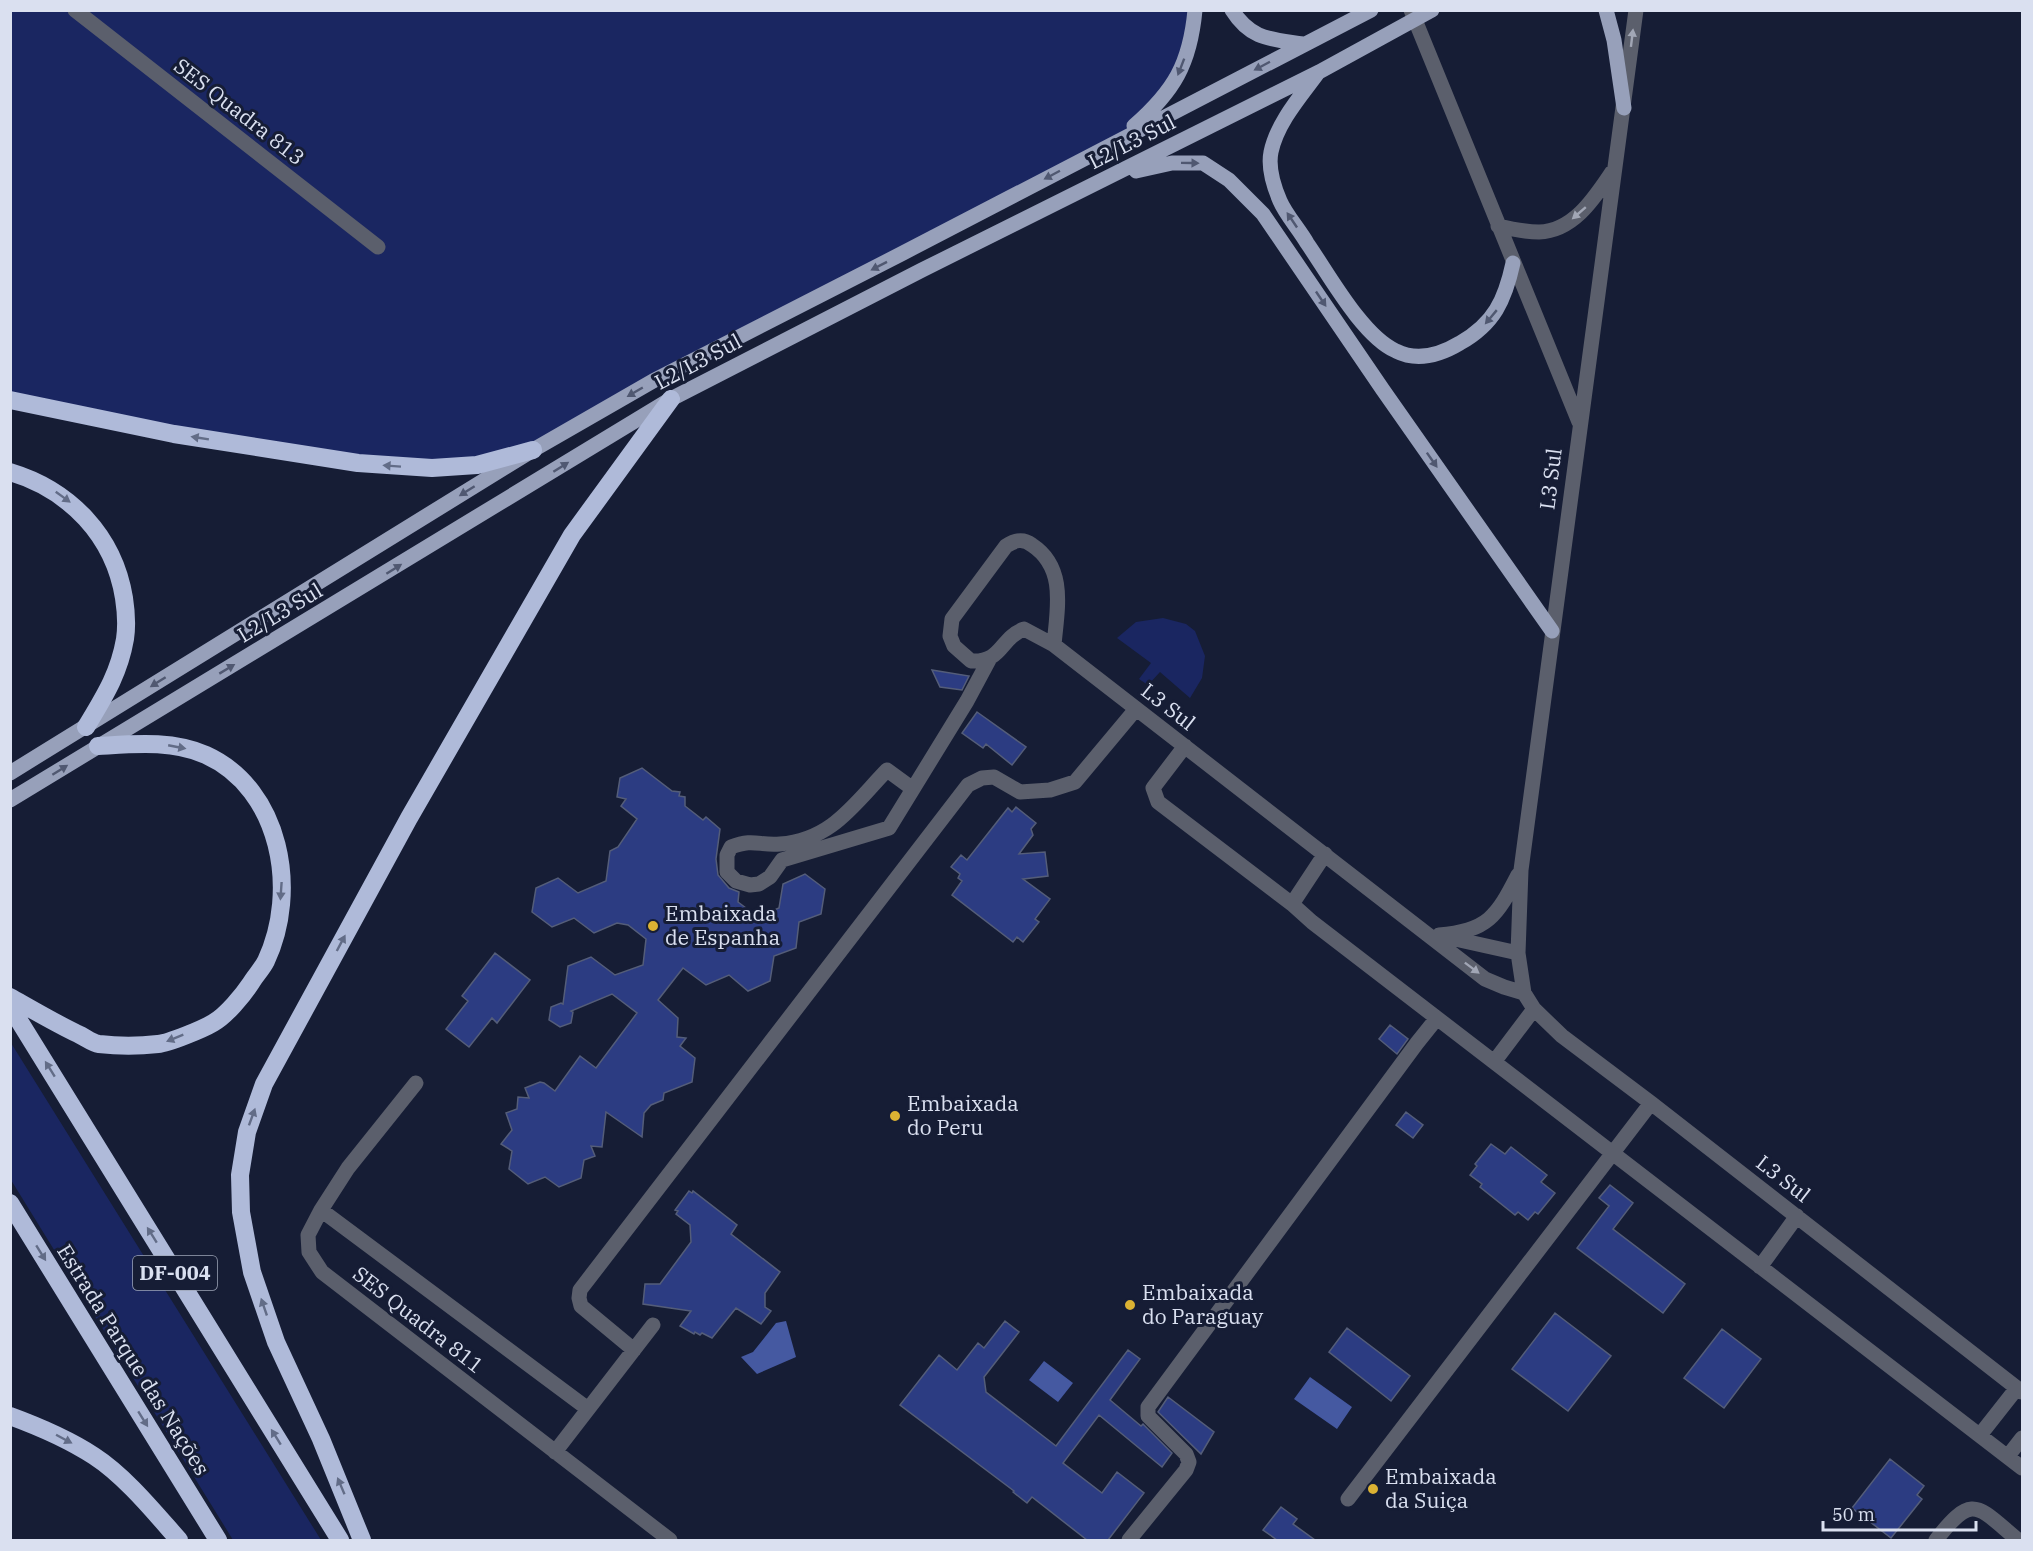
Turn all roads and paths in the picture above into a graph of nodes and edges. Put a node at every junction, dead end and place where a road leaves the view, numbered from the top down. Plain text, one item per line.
1 (75, 10) edge
2 (1195, 10) edge
3 (1232, 10) edge
4 (1371, 10) edge
5 (1411, 10) edge
6 (1432, 10) edge
7 (1606, 10) edge
8 (1636, 10) edge
9 (1303, 44) junction
10 (1319, 72) junction
11 (1624, 108) junction
12 (1115, 142) junction
13 (1615, 167) junction
14 (1112, 176) junction
15 (1498, 226) junction
16 (378, 247) dead end
17 (1513, 263) junction
18 (671, 399) junction
19 (10, 400) edge
20 (1579, 422) junction
21 (533, 450) junction
22 (10, 472) edge
23 (1552, 631) junction
24 (1054, 645) junction
25 (989, 660) junction
26 (1136, 709) junction
27 (86, 727) junction
28 (98, 746) junction
29 (1185, 746) junction
30 (10, 773) edge
31 (913, 789) junction
32 (10, 800) edge
33 (828, 830) junction
34 (840, 843) junction
35 (779, 845) junction
36 (1325, 854) junction
37 (782, 860) junction
38 (1521, 870) junction
39 (1292, 904) junction
40 (1432, 934) junction
41 (1518, 953) junction
42 (1524, 993) junction
43 (10, 997) edge
44 (10, 1006) edge
45 (1534, 1009) junction
46 (1437, 1018) junction
47 (1494, 1062) junction
48 (416, 1083) dead end
49 (1651, 1102) junction
50 (1612, 1154) junction
51 (10, 1203) edge
52 (321, 1210) junction
53 (1797, 1216) junction
54 (1760, 1267) junction
55 (653, 1325) dead end
56 (634, 1350) junction
57 (2020, 1390) edge
58 (588, 1409) junction
59 (10, 1416) edge
60 (1980, 1434) junction
61 (2022, 1438) edge
62 (555, 1452) junction
63 (2008, 1456) junction
64 (2022, 1468) edge
65 (1348, 1499) dead end
66 (179, 1540) edge
67 (218, 1540) edge
68 (340, 1540) edge
69 (362, 1540) edge
70 (670, 1540) edge
71 (1129, 1540) edge
72 (1936, 1540) edge
73 (2018, 1540) edge

1 - 16 street, SES Quadra 813
2 -> 12 main road
3 - 9 main road
4 - 9 main road, L2/L3 Sul
5 - 15 street
6 - 10 main road, L2/L3 Sul
7 - 11 main road
11 -> 8 street, L3 Sul
9 -> 12 main road, L2/L3 Sul
10 - 14 main road, L2/L3 Sul
17 -> 10 main road
11 - 13 street, L3 Sul
12 -> 21 main road, L2/L3 Sul
13 -> 15 street
13 - 20 street, L3 Sul
14 - 18 main road, L2/L3 Sul
14 -> 23 main road
15 - 17 street
17 - 20 street
28 -> 18 main road, L2/L3 Sul
69 -> 18 highway
21 -> 19 highway
20 - 23 street, L3 Sul
21 -> 27 main road, L2/L3 Sul
22 -> 27 highway
23 - 38 street, L3 Sul
24 - 25 street, L3 Sul
24 - 25 street
24 - 26 street, L3 Sul
25 - 31 street
26 - 29 street, L3 Sul
26 - 56 street
27 - 30 main road, L2/L3 Sul
32 -> 28 main road, L2/L3 Sul
28 -> 43 highway
29 - 36 street, L3 Sul
29 - 39 street
31 - 33 street
31 - 34 street
33 - 34 street
33 - 35 street
34 - 37 street
35 - 37 street
35 - 37 street
36 - 39 street
36 - 40 street, L3 Sul
38 - 40 street
38 - 41 street, L3 Sul
39 - 46 street
40 - 41 street, L3 Sul
40 -> 42 street, L3 Sul
41 - 42 street, L3 Sul
42 - 45 street, L3 Sul
68 -> 44 highway, DF-004
45 - 47 street
45 - 49 street, L3 Sul
46 - 47 street
46 - 71 street
47 - 50 street
48 - 52 street, SES Quadra 811
49 - 50 street
49 - 53 street, L3 Sul
50 - 54 street
50 - 65 street
51 -> 67 highway, Estrada Parque das Nações
52 - 58 street
52 - 62 street, SES Quadra 811
53 - 54 street
53 - 57 street, L3 Sul
54 - 60 street
55 - 56 street
56 - 58 street
57 - 60 street
58 - 62 street
59 -> 66 highway
60 - 63 street
61 - 63 street
62 - 70 street, SES Quadra 811
63 - 64 street
72 - 73 street

